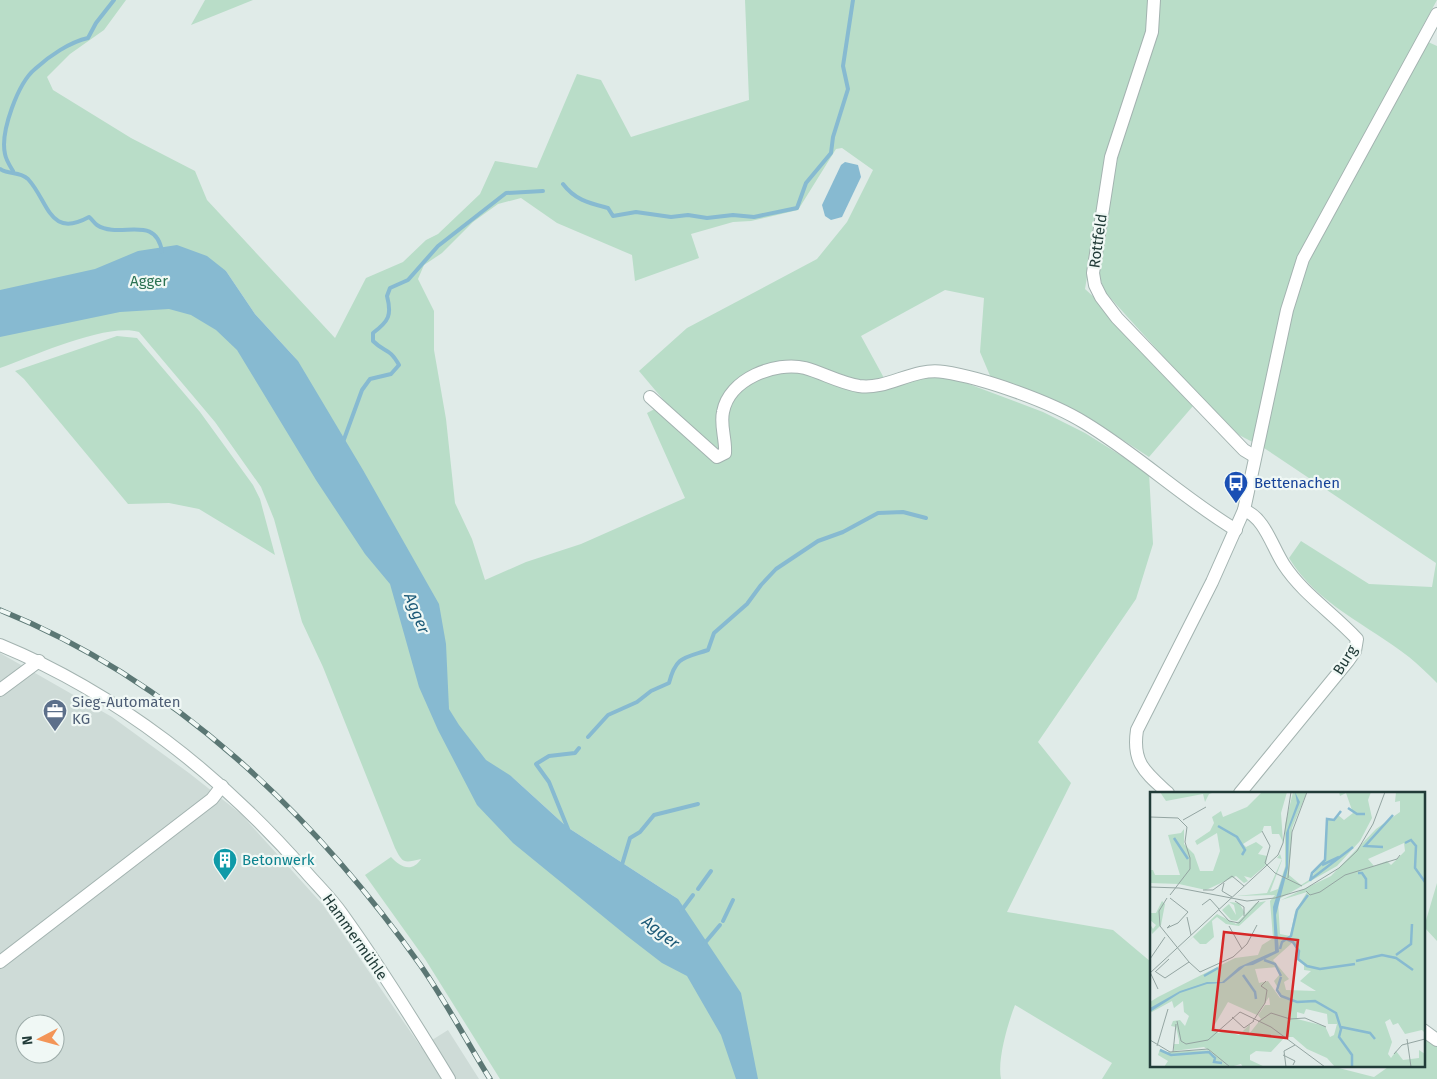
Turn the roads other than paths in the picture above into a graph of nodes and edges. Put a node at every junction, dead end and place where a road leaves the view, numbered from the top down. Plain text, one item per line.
1 (1154, 0) edge
2 (1437, 14) edge
3 (650, 397) dead end
4 (1254, 456) junction
5 (1244, 510) junction
6 (1236, 530) junction
7 (0, 645) edge
8 (39, 661) junction
9 (0, 690) edge
10 (222, 786) junction
11 (1167, 792) edge
12 (1241, 792) edge
13 (0, 962) edge
14 (1424, 1031) edge
15 (1437, 1040) edge
16 (449, 1079) edge

1 - 4 street, Rottfeld
2 - 4 street
3 - 6 street
4 - 5 street
5 - 6 street
5 - 12 street, Burg
6 - 11 street
7 - 8 street, Hammermühle
8 - 9 street
8 - 10 street, Hammermühle
10 - 13 street
10 - 16 street, Hammermühle
14 - 15 street

